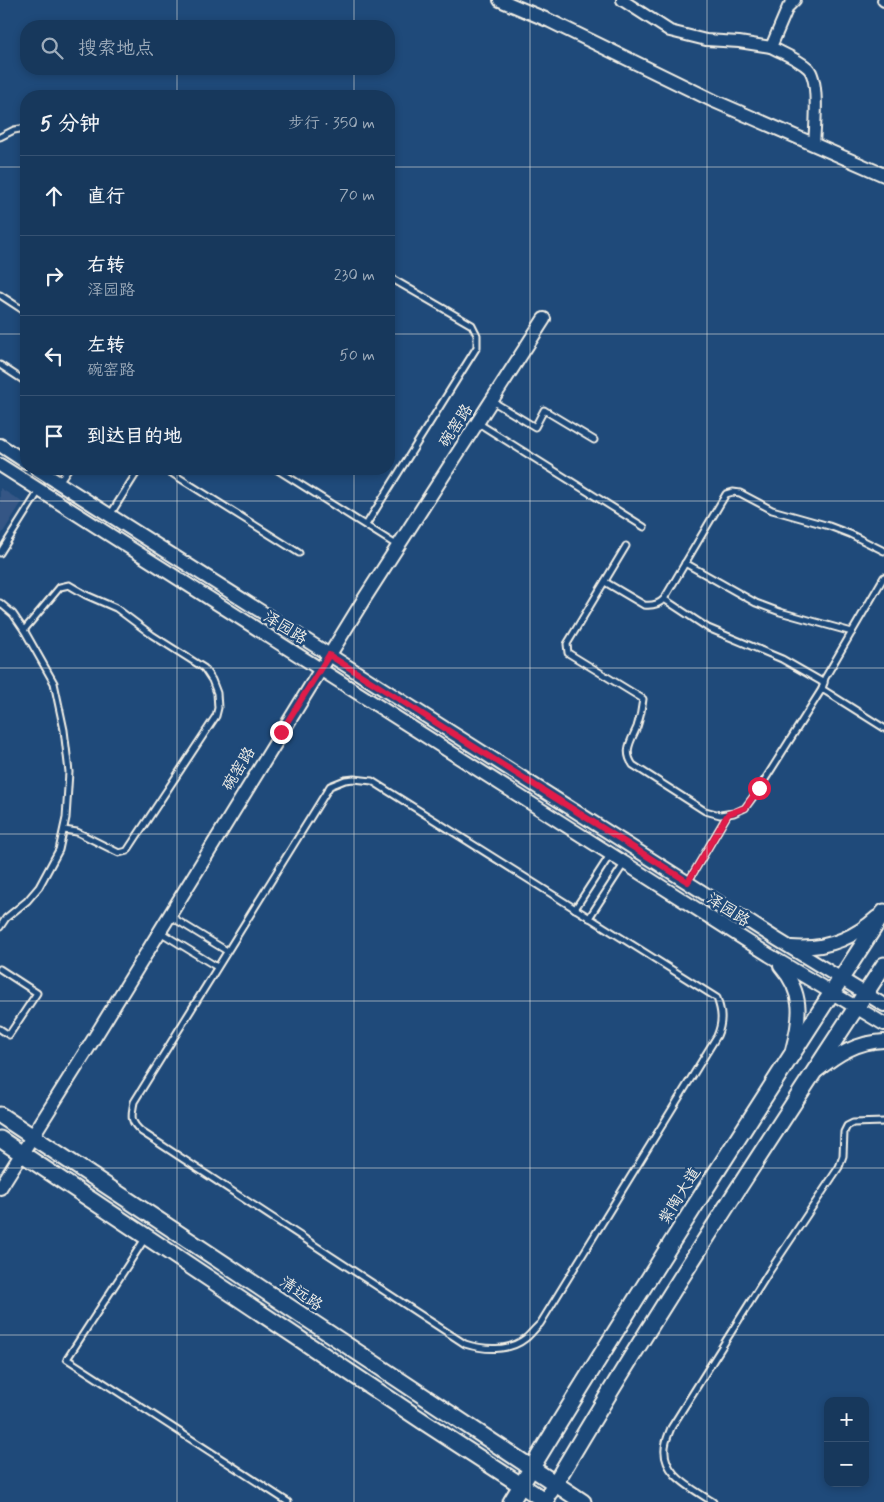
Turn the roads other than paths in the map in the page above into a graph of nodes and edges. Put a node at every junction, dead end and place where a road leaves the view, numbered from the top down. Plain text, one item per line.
1 (500, 0) edge
2 (622, 0) edge
3 (795, 0) edge
4 (771, 47) junction
5 (20, 129) edge
6 (0, 138) edge
7 (814, 144) junction
8 (884, 175) edge
9 (395, 280) edge
10 (0, 296) edge
11 (20, 308) edge
12 (544, 319) dead end
13 (0, 365) edge
14 (20, 378) edge
15 (491, 401) junction
16 (478, 422) junction
17 (594, 440) dead end
18 (0, 445) edge
19 (20, 458) edge
20 (0, 465) edge
21 (46, 475) edge
22 (64, 475) edge
23 (135, 475) edge
24 (175, 475) edge
25 (286, 475) edge
26 (59, 483) junction
27 (39, 490) junction
28 (110, 515) junction
29 (366, 525) junction
30 (644, 528) dead end
31 (398, 546) junction
32 (626, 546) dead end
33 (884, 551) edge
34 (0, 553) edge
35 (299, 553) dead end
36 (685, 564) junction
37 (884, 577) edge
38 (605, 582) junction
39 (664, 599) junction
40 (0, 603) edge
41 (24, 630) junction
42 (852, 632) junction
43 (329, 655) junction
44 (320, 669) junction
45 (823, 686) junction
46 (884, 728) edge
47 (728, 814) junction
48 (64, 830) junction
49 (610, 854) junction
50 (625, 863) junction
51 (688, 882) junction
52 (575, 909) junction
53 (884, 911) edge
54 (169, 915) junction
55 (589, 918) junction
56 (0, 927) edge
57 (159, 932) junction
58 (790, 947) junction
59 (227, 951) junction
60 (774, 958) junction
61 (884, 966) edge
62 (217, 967) junction
63 (0, 969) edge
64 (841, 978) junction
65 (832, 993) junction
66 (866, 994) junction
67 (884, 1005) edge
68 (856, 1008) junction
69 (884, 1024) edge
70 (0, 1030) edge
71 (884, 1041) edge
72 (790, 1058) junction
73 (813, 1074) junction
74 (0, 1115) edge
75 (884, 1122) edge
76 (32, 1136) junction
77 (0, 1139) edge
78 (22, 1154) junction
79 (0, 1188) edge
80 (146, 1236) junction
81 (531, 1468) junction
82 (555, 1483) junction
83 (521, 1485) junction
84 (288, 1502) edge
85 (511, 1502) edge
86 (545, 1502) edge
87 (583, 1502) edge
88 (712, 1502) edge

1 - 7 street
2 - 4 street
3 - 4 street
4 - 7 street
5 - 6 lane
7 - 8 street
9 - 29 lane
10 - 11 lane
12 - 15 street, 碗窑路
13 - 14 lane
15 - 16 street, 碗窑路
15 - 17 lane
16 - 30 lane
16 - 31 street, 碗窑路
18 - 19 street
20 - 27 street, 泽园路
21 - 26 street, 泽园路
22 - 26 lane
23 - 28 lane
24 - 35 lane
25 - 29 lane
26 - 28 street, 泽园路
27 - 34 lane
27 - 44 street, 泽园路
28 - 43 street, 泽园路
29 - 31 lane
31 - 43 street, 碗窑路
32 - 38 lane
33 - 36 lane
36 - 39 lane
36 - 42 lane
37 - 42 lane
38 - 39 lane
38 - 47 lane
39 - 45 lane
40 - 41 lane
41 - 48 lane
41 - 48 lane
42 - 45 lane
43 - 44 street, 碗窑路
43 - 51 street, 泽园路
44 - 49 street, 泽园路
44 - 54 street, 碗窑路
45 - 46 lane
45 - 47 lane
47 - 51 lane
48 - 56 lane
49 - 50 street, 泽园路
49 - 52 lane
50 - 55 lane
50 - 60 street, 泽园路
51 - 58 street, 泽园路
52 - 55 lane
52 - 59 lane
53 - 58 street
53 - 64 main road, 紫陶大道
54 - 57 street, 碗窑路
54 - 59 lane
55 - 62 lane
57 - 62 lane
57 - 76 street, 碗窑路
58 - 64 street, 泽园路
59 - 62 lane
60 - 65 street, 泽园路
60 - 72 street
61 - 66 main road
63 - 70 lane
64 - 65 main road, 紫陶大道
64 - 66 street, 泽园路
65 - 68 street, 泽园路
65 - 72 main road, 紫陶大道
66 - 67 street, 泽园路
66 - 68 main road
68 - 69 street, 泽园路
68 - 73 main road
71 - 73 street
72 - 81 main road, 紫陶大道
73 - 82 main road
74 - 76 main road, 清远路
75 - 88 lane
76 - 78 street, 碗窑路
76 - 81 main road, 清远路
77 - 78 main road
78 - 79 street, 碗窑路
78 - 80 main road
80 - 83 main road
80 - 84 lane
81 - 82 main road, 清远路
81 - 83 main road, 紫陶大道
82 - 86 main road
82 - 87 main road, 清远路
83 - 85 main road, 紫陶大道
83 - 86 main road

